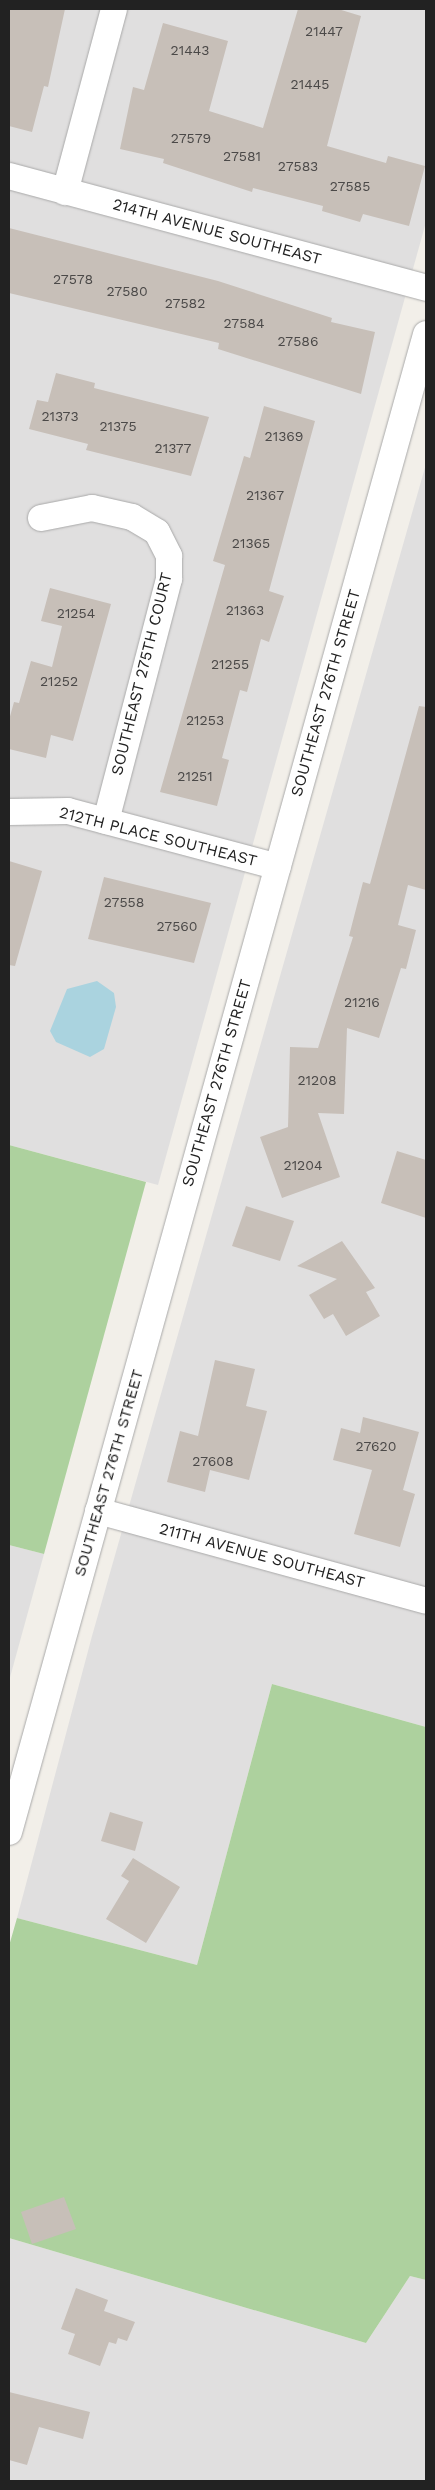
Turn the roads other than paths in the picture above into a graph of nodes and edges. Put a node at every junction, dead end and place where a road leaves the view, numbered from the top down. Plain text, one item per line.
1 (114, 9) edge
2 (9, 176) edge
3 (65, 192) junction
4 (426, 288) edge
5 (426, 334) edge
6 (41, 518) dead end
7 (9, 812) edge
8 (106, 821) junction
9 (278, 867) junction
10 (98, 1512) junction
11 (426, 1601) edge
12 (9, 1832) edge

1 - 3 street
2 - 3 street, 214TH AVENUE SOUTHEAST
3 - 4 street, 214TH AVENUE SOUTHEAST
5 - 9 street, SOUTHEAST 276TH STREET
6 - 8 street, SOUTHEAST 275TH COURT
7 - 8 street, 212TH PLACE SOUTHEAST
8 - 9 street, 212TH PLACE SOUTHEAST
9 - 10 street, SOUTHEAST 276TH STREET
10 - 11 street, 211TH AVENUE SOUTHEAST
10 - 12 street, SOUTHEAST 276TH STREET

